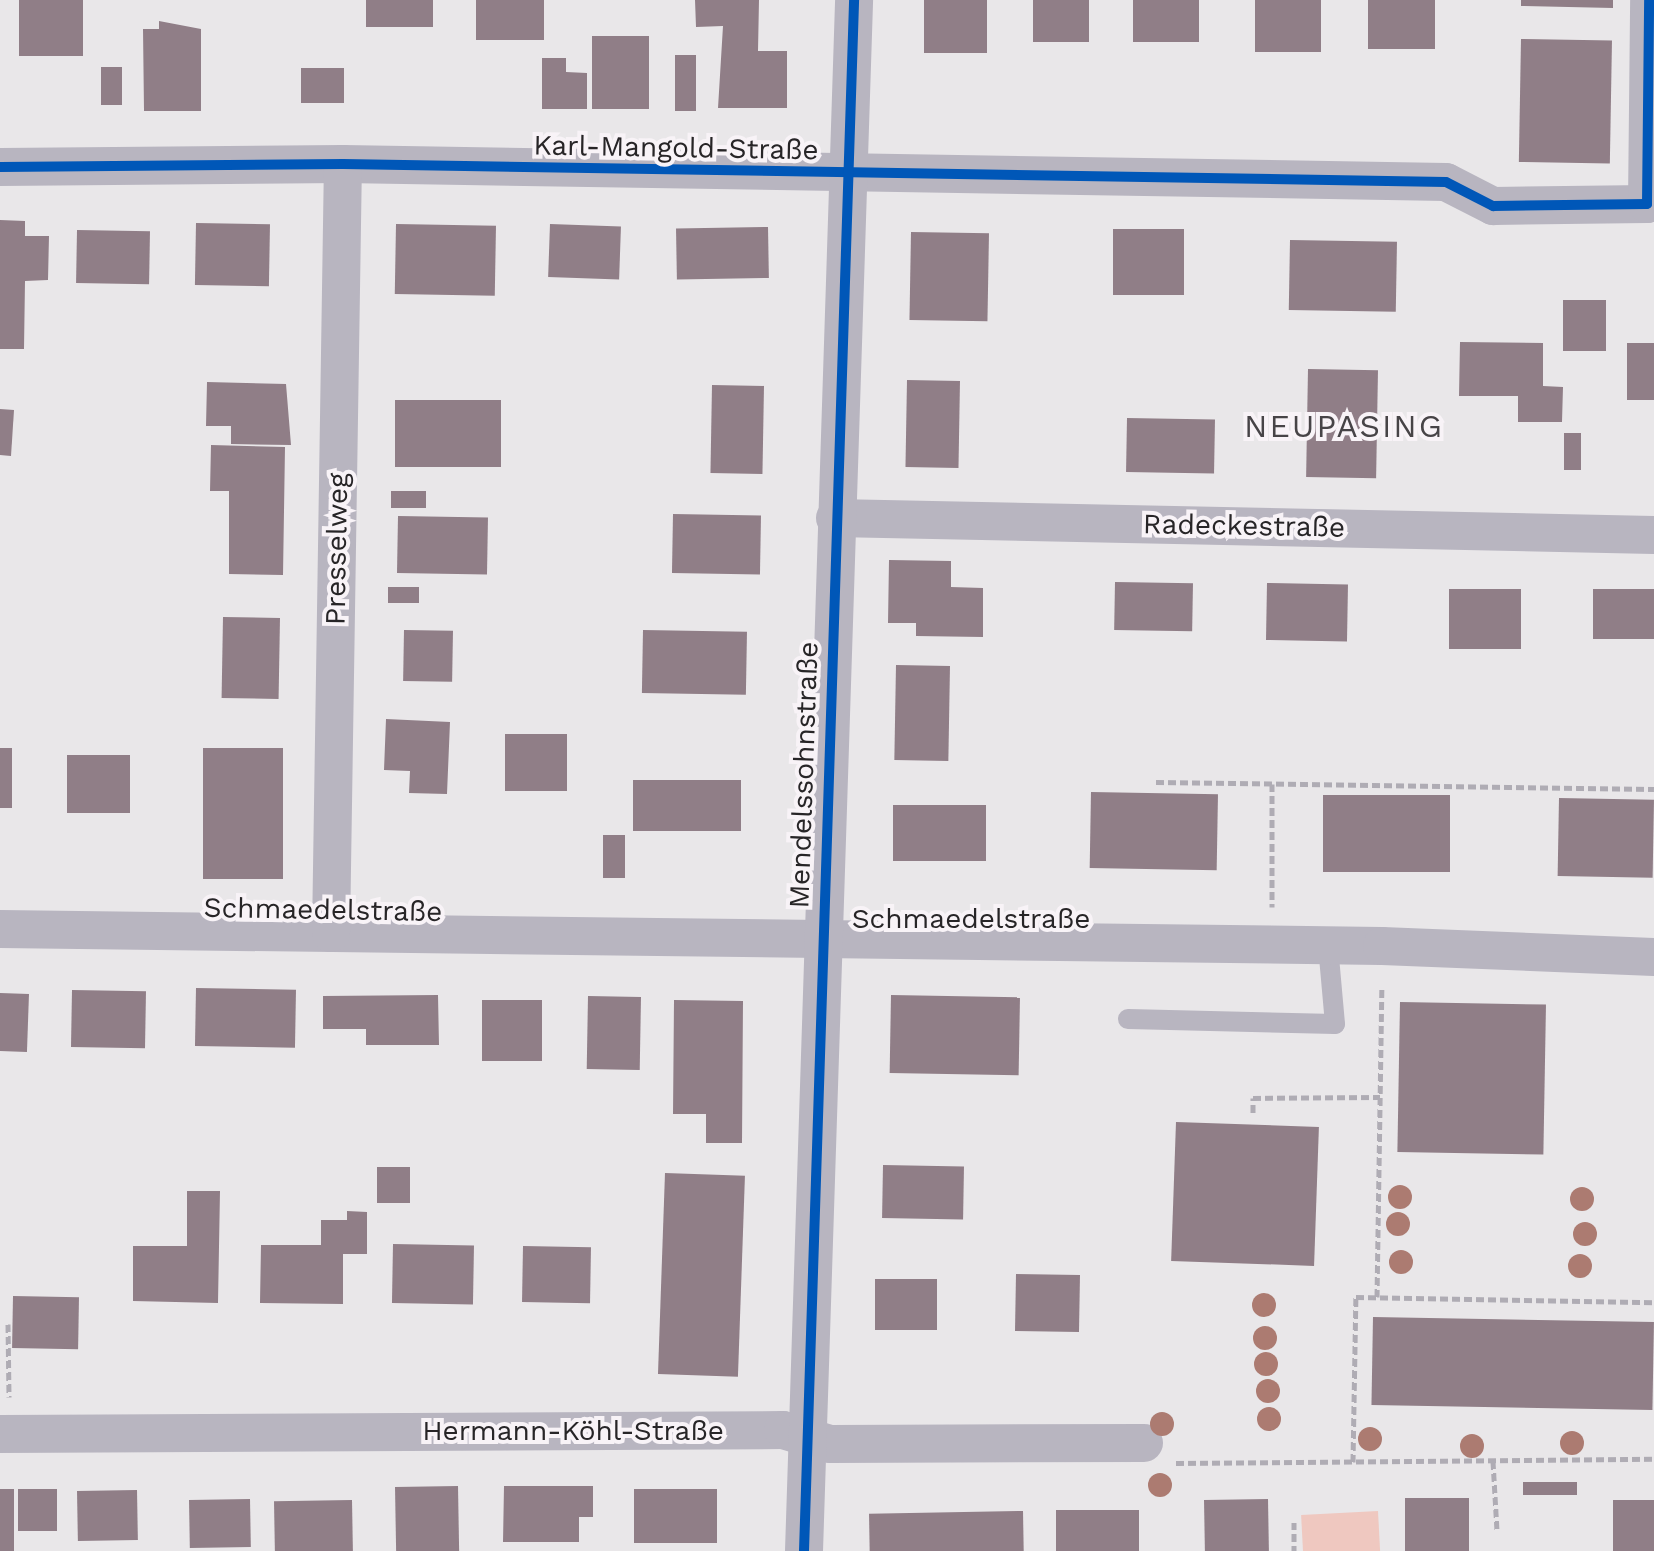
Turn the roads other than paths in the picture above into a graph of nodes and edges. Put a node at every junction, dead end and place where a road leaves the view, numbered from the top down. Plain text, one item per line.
1 (854, 0) edge
2 (1649, 0) edge
3 (343, 164) junction
4 (0, 167) edge
5 (847, 175) junction
6 (835, 518) junction
7 (1654, 535) edge
8 (0, 929) edge
9 (331, 933) junction
10 (823, 943) junction
11 (1328, 945) junction
12 (1654, 957) edge
13 (1128, 1019) dead end
14 (5, 1434) edge
15 (807, 1438) junction
16 (1144, 1443) road end
17 (804, 1551) edge

1 - 5 street, Mendelssohnstraße
2 - 5 street, Karl-Mangold-Straße
3 - 4 street, Karl-Mangold-Straße
3 - 5 street, Karl-Mangold-Straße
3 - 9 street, Presselweg
5 - 6 street, Mendelssohnstraße
6 - 7 street, Radeckestraße
6 - 10 street, Mendelssohnstraße
8 - 9 street, Schmaedelstraße
9 - 10 street, Schmaedelstraße
10 - 11 street, Schmaedelstraße
10 - 15 street, Mendelssohnstraße
11 - 12 street, Schmaedelstraße
11 - 13 lane
14 - 15 street, Hermann-Köhl-Straße
15 - 16 street, Hermann-Köhl-Straße
15 - 17 street, Mendelssohnstraße

